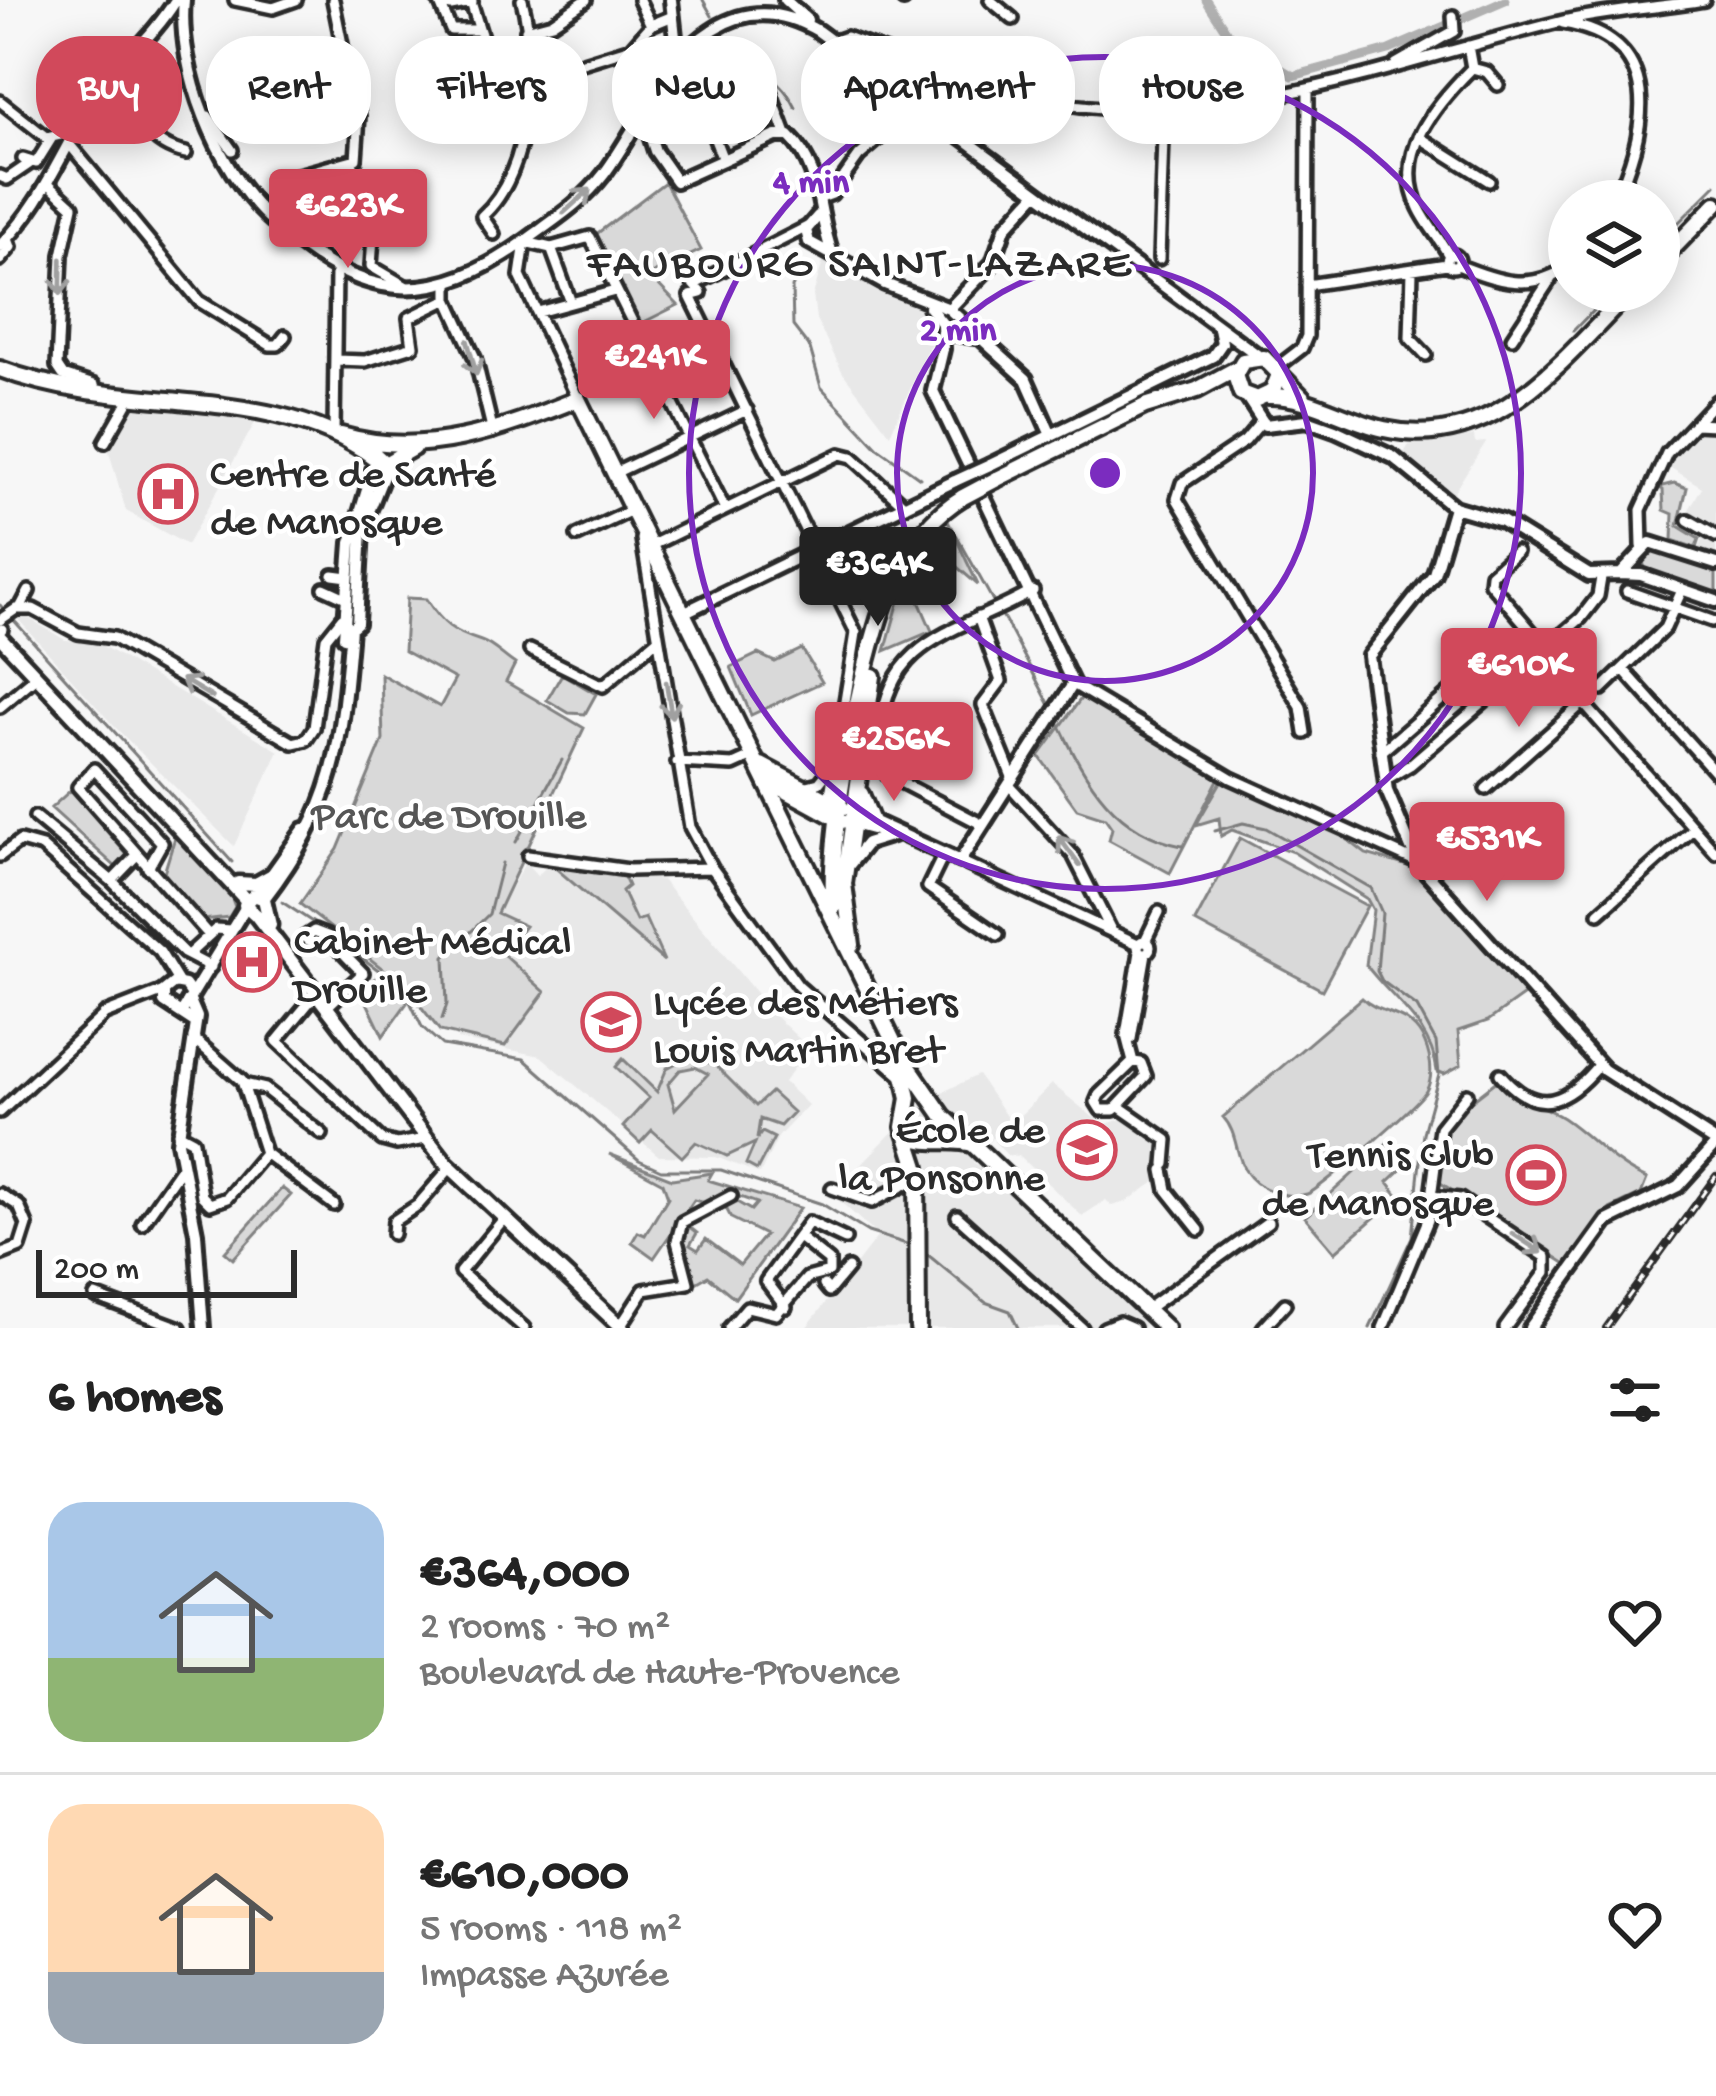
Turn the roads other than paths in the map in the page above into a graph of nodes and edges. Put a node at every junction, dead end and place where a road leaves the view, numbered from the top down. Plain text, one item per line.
1 (236, 0) edge
2 (296, 0) edge
3 (333, 0) edge
4 (522, 0) edge
5 (586, 0) edge
6 (639, 0) edge
7 (671, 0) edge
8 (990, 0) edge
9 (1704, 0) edge
10 (438, 1) edge
11 (474, 1) edge
12 (785, 1) edge
13 (279, 3) edge
14 (178, 4) edge
15 (790, 16) junction
16 (668, 17) junction
17 (1012, 19) dead end
18 (1454, 20) dead end
19 (1558, 22) junction
20 (178, 25) junction
21 (651, 25) junction
22 (477, 30) junction
23 (526, 30) junction
24 (714, 30) junction
25 (818, 31) junction
26 (154, 36) edge
27 (158, 36) edge
28 (340, 36) edge
29 (480, 36) edge
30 (527, 36) edge
31 (674, 36) edge
32 (699, 36) edge
33 (708, 36) edge
34 (824, 36) edge
35 (1468, 46) junction
36 (588, 61) edge
37 (1396, 64) junction
38 (1472, 68) junction
39 (1498, 85) dead end
40 (1308, 91) junction
41 (1285, 97) edge
42 (0, 101) edge
43 (199, 108) junction
44 (36, 128) edge
45 (786, 134) junction
46 (1419, 137) junction
47 (47, 144) edge
48 (162, 144) edge
49 (358, 144) edge
50 (517, 144) edge
51 (625, 144) edge
52 (630, 144) edge
53 (652, 144) edge
54 (716, 144) edge
55 (873, 144) edge
56 (969, 144) edge
57 (1163, 144) edge
58 (70, 145) joint
59 (232, 150) dead end
60 (620, 151) junction
61 (186, 153) dead end
62 (723, 160) junction
63 (352, 162) junction
64 (0, 176) edge
65 (291, 177) dead end
66 (1623, 180) edge
67 (1489, 182) dead end
68 (48, 183) junction
69 (1036, 194) junction
70 (821, 198) junction
71 (1716, 204) edge
72 (413, 209) dead end
73 (371, 221) junction
74 (816, 230) junction
75 (1680, 241) edge
76 (4, 242) edge
77 (525, 242) junction
78 (551, 248) junction
79 (513, 256) junction
80 (1160, 259) dead end
81 (0, 260) edge
82 (1452, 262) junction
83 (1412, 271) junction
84 (336, 272) junction
85 (1548, 278) edge
86 (1548, 283) edge
87 (1307, 285) junction
88 (405, 286) junction
89 (615, 291) junction
90 (448, 292) junction
91 (570, 300) junction
92 (538, 312) junction
93 (1610, 312) edge
94 (944, 315) junction
95 (961, 331) junction
96 (1222, 331) junction
97 (285, 336) dead end
98 (1512, 338) dead end
99 (943, 349) junction
100 (1426, 355) dead end
101 (336, 360) junction
102 (1273, 363) junction
103 (1238, 367) junction
104 (0, 369) edge
105 (1197, 390) junction
106 (1178, 394) junction
107 (1243, 394) junction
108 (93, 396) junction
109 (1265, 397) junction
110 (578, 399) junction
111 (129, 400) junction
112 (1307, 401) junction
113 (1716, 401) edge
114 (747, 410) junction
115 (1093, 413) junction
116 (1259, 420) junction
117 (1694, 424) junction
118 (1716, 425) edge
119 (1050, 429) junction
120 (493, 432) junction
121 (337, 434) junction
122 (688, 439) junction
123 (105, 442) dead end
124 (384, 455) junction
125 (996, 468) junction
126 (615, 473) junction
127 (782, 481) junction
128 (905, 506) junction
129 (1454, 507) junction
130 (725, 509) junction
131 (632, 510) junction
132 (1688, 520) dead end
133 (641, 528) junction
134 (1713, 535) edge
135 (577, 536) dead end
136 (1647, 544) junction
137 (650, 546) junction
138 (816, 550) junction
139 (1516, 552) dead end
140 (1696, 557) junction
141 (1634, 561) junction
142 (1716, 564) edge
143 (1621, 574) junction
144 (332, 575) dead end
145 (1641, 575) junction
146 (348, 577) junction
147 (1601, 578) junction
148 (324, 588) dead end
149 (1682, 590) junction
150 (28, 591) dead end
151 (1033, 591) junction
152 (1627, 591) dead end
153 (346, 598) junction
154 (1716, 601) edge
155 (1674, 608) junction
156 (683, 613) junction
157 (982, 615) junction
158 (347, 620) junction
159 (1712, 621) dead end
160 (5, 623) edge
161 (658, 640) junction
162 (875, 641) junction
163 (1478, 644) dead end
164 (530, 650) dead end
165 (1543, 651) junction
166 (1622, 669) junction
167 (42, 678) junction
168 (1073, 684) junction
169 (1602, 689) dead end
170 (1582, 704) junction
171 (0, 707) edge
172 (1305, 733) dead end
173 (1381, 752) junction
174 (836, 757) junction
175 (677, 762) junction
176 (1716, 773) edge
177 (766, 775) junction
178 (1385, 780) junction
179 (1011, 782) junction
180 (803, 788) junction
181 (860, 789) junction
182 (1486, 789) dead end
183 (843, 814) junction
184 (35, 817) dead end
185 (871, 819) junction
186 (982, 825) junction
187 (1694, 828) junction
188 (893, 835) junction
189 (910, 839) junction
190 (944, 854) junction
191 (1716, 854) edge
192 (0, 856) edge
193 (136, 856) junction
194 (528, 856) dead end
195 (960, 861) junction
196 (1417, 862) junction
197 (148, 868) junction
198 (712, 868) junction
199 (221, 870) junction
200 (274, 874) junction
201 (112, 881) junction
202 (238, 883) junction
203 (844, 884) junction
204 (250, 908) junction
205 (1159, 912) dead end
206 (1599, 913) dead end
207 (839, 928) junction
208 (1111, 930) junction
209 (208, 934) junction
210 (998, 934) dead end
211 (308, 941) dead end
212 (851, 943) junction
213 (1142, 947) junction
214 (190, 953) junction
215 (857, 967) junction
216 (208, 974) junction
217 (180, 993) junction
218 (316, 994) junction
219 (134, 1002) junction
220 (166, 1006) joint
221 (327, 1007) junction
222 (193, 1038) junction
223 (898, 1051) junction
224 (1133, 1062) junction
225 (1602, 1067) junction
226 (1500, 1074) dead end
227 (905, 1079) junction
228 (244, 1084) junction
229 (1467, 1094) dead end
230 (1118, 1106) junction
231 (907, 1110) junction
232 (938, 1110) junction
233 (0, 1112) edge
234 (178, 1133) junction
235 (907, 1133) junction
236 (322, 1134) dead end
237 (425, 1139) junction
238 (934, 1140) junction
239 (1716, 1143) edge
240 (980, 1147) junction
241 (266, 1153) junction
242 (181, 1168) junction
243 (450, 1168) junction
244 (917, 1172) junction
245 (832, 1188) dead end
246 (0, 1194) edge
247 (731, 1196) dead end
248 (1431, 1196) junction
249 (334, 1205) dead end
250 (957, 1216) dead end
251 (502, 1221) junction
252 (1268, 1222) dead end
253 (142, 1224) dead end
254 (1198, 1230) dead end
255 (393, 1234) dead end
256 (799, 1237) junction
257 (845, 1239) dead end
258 (0, 1255) edge
259 (848, 1268) dead end
260 (825, 1280) junction
261 (95, 1295) dead end
262 (824, 1302) dead end
263 (1285, 1304) dead end
264 (786, 1306) junction
265 (1147, 1309) junction
266 (180, 1328) edge
267 (203, 1328) edge
268 (524, 1328) edge
269 (621, 1328) edge
270 (729, 1328) edge
271 (918, 1328) edge
272 (1082, 1328) edge
273 (1104, 1328) edge
274 (1133, 1328) edge
275 (1166, 1328) edge
276 (1263, 1328) edge
277 (1382, 1328) edge
278 (1505, 1328) edge
279 (1530, 1328) edge

1 - 13 street
2 - 13 street
3 - 28 street
4 - 23 street
5 - 23 street
6 - 21 street
7 - 16 street
8 - 17 street
9 - 19 street
10 - 11 street
10 - 22 street
11 - 22 street
12 - 15 street
12 - 25 street
14 - 20 street
14 - 26 street
15 - 24 street
15 - 25 street
16 - 21 street
16 - 31 street
18 - 37 street
19 - 35 street
19 - 66 street
20 - 27 street
20 - 43 street
21 - 36 street
22 - 29 street
23 - 30 street
24 - 32 street
24 - 33 street
24 - 45 street
25 - 34 street
35 - 37 street
35 - 38 street
37 - 40 street
38 - 39 street
38 - 46 street
40 - 41 street
40 - 87 street
42 - 44 street
43 - 59 street
43 - 84 street
45 - 62 street
45 - 70 street
46 - 67 street
46 - 82 street
47 - 64 street
48 - 61 street
49 - 63 street
50 - 79 street
51 - 60 street
52 - 60 street
53 - 62 street
54 - 62 street
55 - 70 street
56 - 69 street
57 - 80 street
58 - 68 street
58 - 97 street
77 -> 60 street
63 - 65 street
63 - 73 street
68 - 76 street
68 -> 108 street
69 - 94 street
69 - 96 street
70 - 74 street
71 - 75 main road
72 - 73 street
73 - 88 street
74 - 94 street
74 - 114 street
76 - 81 street
77 - 78 street
77 - 79 street
78 - 89 street
78 - 91 street
79 - 90 street
79 - 92 street
82 - 83 street
82 - 85 street
83 - 87 street
83 - 100 street
84 - 88 street
84 - 101 street
86 - 98 street
87 - 102 street
88 - 90 street
89 - 91 street
89 - 122 street
90 - 101 street
90 -> 120 street
91 - 92 street
92 - 110 street
93 - 112 main road
94 - 95 street
94 - 95 street
94 - 99 street
95 - 99 street
95 - 119 street
96 - 102 street
96 - 103 street
96 - 115 street
99 - 151 street
101 - 121 street
102 - 103 main road
102 - 109 main road
102 - 112 main road
103 - 105 main road
103 - 107 main road
104 - 108 main road
105 - 106 main road
105 - 107 main road
106 - 115 street
106 - 125 main road
107 - 109 main road
107 - 116 street
108 - 111 main road
109 - 112 main road
109 - 116 street
110 - 120 main road
110 - 126 main road
111 - 121 main road
111 - 123 street
113 - 117 street
114 - 122 street
114 - 127 street
115 - 119 street
116 - 129 street
116 - 172 street
117 - 118 street
117 - 136 street
119 - 125 street
120 - 124 main road
121 - 124 main road
122 - 126 street
122 - 130 street
124 - 146 street
124 - 158 street
125 - 128 street, bridge
125 - 162 main road, bridge
126 - 131 main road
127 - 128 street
127 - 130 street
127 - 138 street
128 - 138 street
129 - 147 street
129 - 173 street
130 - 137 street
131 - 133 main road
131 - 135 street
132 - 134 street
133 - 137 main road
133 - 161 street
134 - 140 street
136 - 140 street
136 - 141 street
137 - 156 main road
138 - 156 street
138 - 174 street
139 - 165 street
140 - 142 street
141 - 143 street
141 - 145 street
143 - 145 street
143 - 147 street
144 - 146 street
145 - 149 street
146 - 153 street
147 - 165 street
148 - 153 street
149 - 154 street
149 - 155 street
150 - 160 street
151 - 157 street
151 - 168 street
152 - 155 street
153 - 158 street
155 - 159 street
155 - 166 street
156 - 177 main road
157 - 179 street
157 - 186 street
158 -> 160 street
158 - 200 street
158 - 204 street
160 - 167 main road
161 - 164 street
161 -> 175 street
162 - 181 main road
162 - 183 main road
163 - 173 street
165 - 170 street
165 - 178 street
166 - 169 street
166 - 176 street
167 - 171 street
167 - 199 main road
168 - 179 street
168 - 196 street
170 - 182 street
170 - 187 street
173 - 178 street
174 - 180 street
174 - 183 street
175 - 177 street
175 - 198 street
177 - 180 main road
177 - 183 main road
177 - 207 main road
178 - 196 street
179 - 186 street
208 -> 179 street
180 - 183 main road
181 - 183 main road
181 - 185 main road
183 - 185 street
183 - 188 street
183 - 203 main road
183 - 207 main road
183 - 212 main road
184 - 201 street
185 - 189 street
186 - 195 street
187 - 191 street
187 - 206 street
188 - 189 street
188 - 203 street
189 - 190 street
190 - 195 street
190 - 210 street
192 - 217 street
193 - 197 street
193 - 197 street
193 - 201 street
194 - 198 street
195 - 208 street
196 - 225 street
197 - 209 street
198 - 227 street
199 - 202 main road
199 - 204 main road
200 - 202 main road
200 - 204 street
201 - 214 street
202 - 204 main road
203 - 212 main road
204 - 209 street
204 - 216 street
204 - 218 main road
205 - 213 street
207 - 215 main road
208 - 213 street
209 - 214 street
211 - 221 street
212 - 215 main road
213 - 224 street
214 - 216 street
215 - 223 main road
216 - 217 street
217 - 219 street
217 - 220 street
217 - 222 street
218 - 221 main road
218 - 237 street
219 - 220 street
219 - 233 street
221 - 237 main road
222 - 228 street
222 - 234 street
223 - 227 main road
223 - 232 main road
224 - 230 street
224 - 230 street
225 - 226 street
225 - 239 street
227 - 231 main road
228 - 236 street
228 - 241 street
229 - 248 street
230 - 254 street
231 - 232 main road
231 - 235 main road
232 - 238 main road
232 - 240 main road
234 - 241 street
234 - 242 street
235 - 238 main road
235 - 244 main road
237 - 243 main road
238 - 240 main road
238 - 244 main road
239 - 279 street
240 - 265 main road
241 - 249 street
242 - 253 street
242 - 267 street
243 - 251 main road
243 - 255 street
244 - 245 street
244 - 271 main road
246 - 258 street
247 - 269 street
248 - 277 street
248 -> 278 street
250 - 272 street
251 - 268 street
251 - 269 main road
252 - 265 street
256 - 257 street
256 - 260 street
256 - 264 street
259 - 260 street
260 - 262 street
260 - 264 street
261 - 266 street
263 - 276 street
264 - 270 street
265 - 275 main road
273 - 274 street

